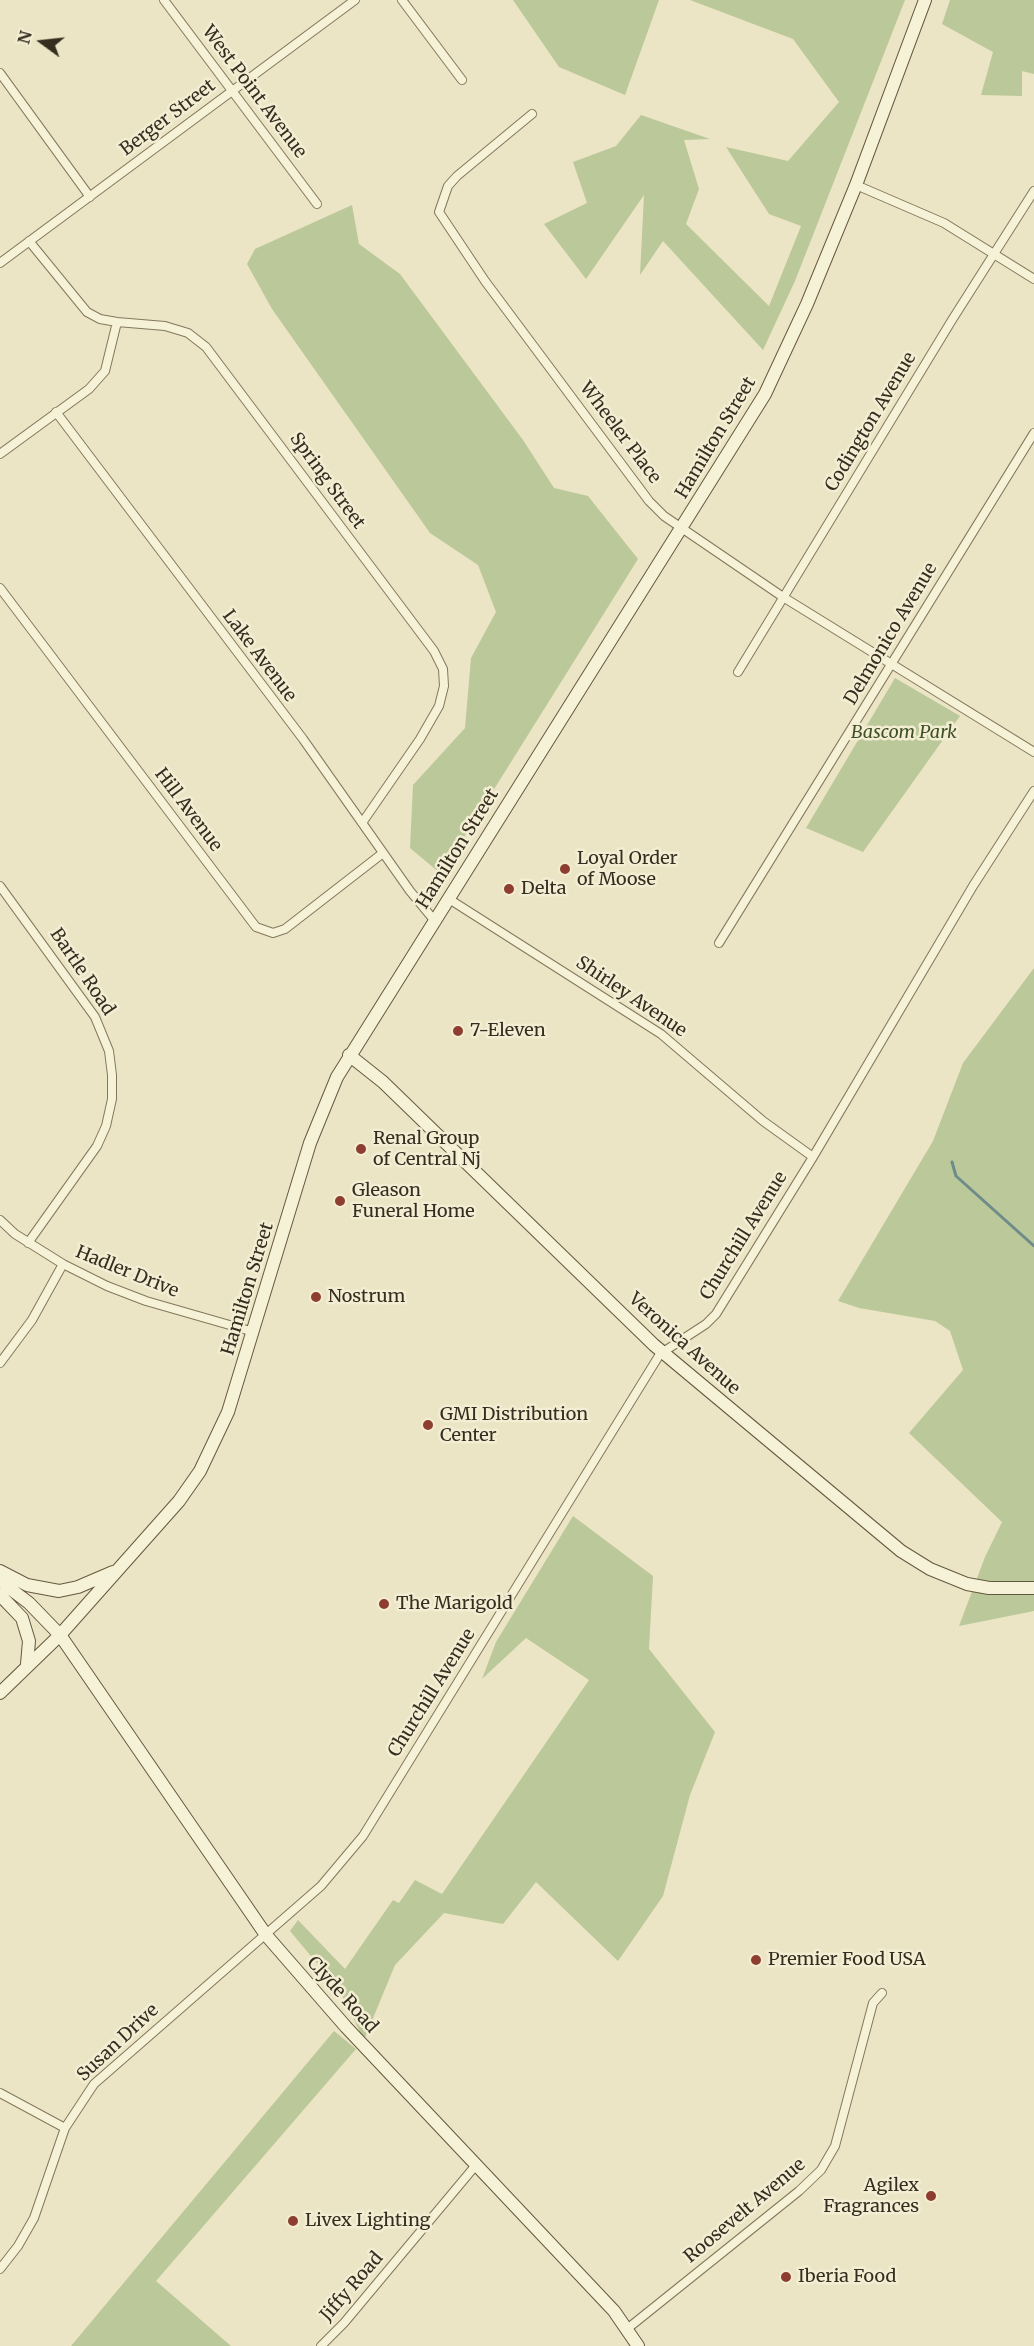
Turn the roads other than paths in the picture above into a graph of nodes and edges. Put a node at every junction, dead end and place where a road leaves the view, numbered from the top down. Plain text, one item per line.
1 (164, 0) edge
2 (355, 0) edge
3 (402, 0) edge
4 (925, 0) edge
5 (0, 74) edge
6 (462, 80) dead end
7 (233, 90) junction
8 (532, 114) dead end
9 (856, 186) junction
10 (1034, 191) edge
11 (90, 197) junction
12 (317, 204) dead end
13 (29, 241) junction
14 (994, 254) junction
15 (0, 263) edge
16 (1034, 279) edge
17 (117, 322) junction
18 (56, 412) junction
19 (1034, 434) edge
20 (0, 454) edge
21 (682, 529) junction
22 (0, 588) edge
23 (783, 597) junction
24 (892, 665) junction
25 (738, 672) dead end
26 (1034, 752) edge
27 (1034, 791) edge
28 (362, 823) junction
29 (383, 853) junction
30 (0, 886) edge
31 (449, 899) junction
32 (434, 920) junction
33 (719, 943) dead end
34 (349, 1055) junction
35 (813, 1157) junction
36 (0, 1220) edge
37 (28, 1242) junction
38 (63, 1264) junction
39 (254, 1332) junction
40 (663, 1352) junction
41 (0, 1363) edge
42 (117, 1570) junction
43 (0, 1571) edge
44 (0, 1581) edge
45 (1034, 1588) edge
46 (0, 1595) edge
47 (60, 1635) junction
48 (27, 1664) junction
49 (0, 1693) edge
50 (266, 1935) junction
51 (882, 1993) dead end
52 (0, 2093) edge
53 (65, 2128) junction
54 (476, 2165) junction
55 (0, 2269) edge
56 (627, 2329) junction
57 (321, 2346) edge
58 (638, 2346) edge

1 - 7 street, West Point Avenue
2 - 7 street, Berger Street
3 - 6 street
4 - 9 street, Hamilton Street
5 - 11 street
7 - 11 street, Berger Street
7 - 12 street, West Point Avenue
8 - 21 street, Wheeler Place
9 - 14 street
9 - 21 street, Hamilton Street
10 - 14 street, Codington Avenue
11 - 13 street, Berger Street
13 - 15 street, Berger Street
13 - 17 street, Spring Street
14 - 16 street
14 - 23 street, Codington Avenue
17 - 18 street
17 - 28 street, Spring Street
18 - 20 street
18 - 28 street, Lake Avenue
19 - 24 street, Delmonico Avenue
21 - 23 street, Wheeler Place
21 - 31 street, Hamilton Street
22 - 29 street, Hill Avenue
23 - 24 street, Wheeler Place
23 - 25 street, Codington Avenue
24 - 26 street, Wheeler Place
24 - 33 street, Delmonico Avenue
27 - 35 street, Churchill Avenue
28 - 29 street, Lake Avenue
29 - 32 street, Lake Avenue
30 - 37 street, Bartle Road
31 - 32 street, Hamilton Street
31 - 35 street, Shirley Avenue
32 - 34 street, Hamilton Street
34 - 39 street, Hamilton Street
34 - 40 street, Veronica Avenue
35 - 40 street, Churchill Avenue
36 - 37 street, Hadler Drive
37 - 38 street, Hadler Drive
38 - 39 street, Hadler Drive
38 - 41 street
39 - 42 street, Hamilton Street
40 - 45 street, Veronica Avenue
40 - 50 street, Churchill Avenue
42 - 43 street
42 - 47 street, Hamilton Street
44 - 47 street, Clyde Road
46 - 48 street
47 - 48 street, Hamilton Street
47 - 50 street, Clyde Road
48 - 49 street, Hamilton Street
50 - 53 street, Susan Drive
50 - 54 street, Clyde Road
51 - 56 street, Roosevelt Avenue
52 - 53 street
53 - 55 street, Susan Drive
54 - 56 street, Clyde Road
54 - 57 street, Jiffy Road
56 - 58 street, Clyde Road

